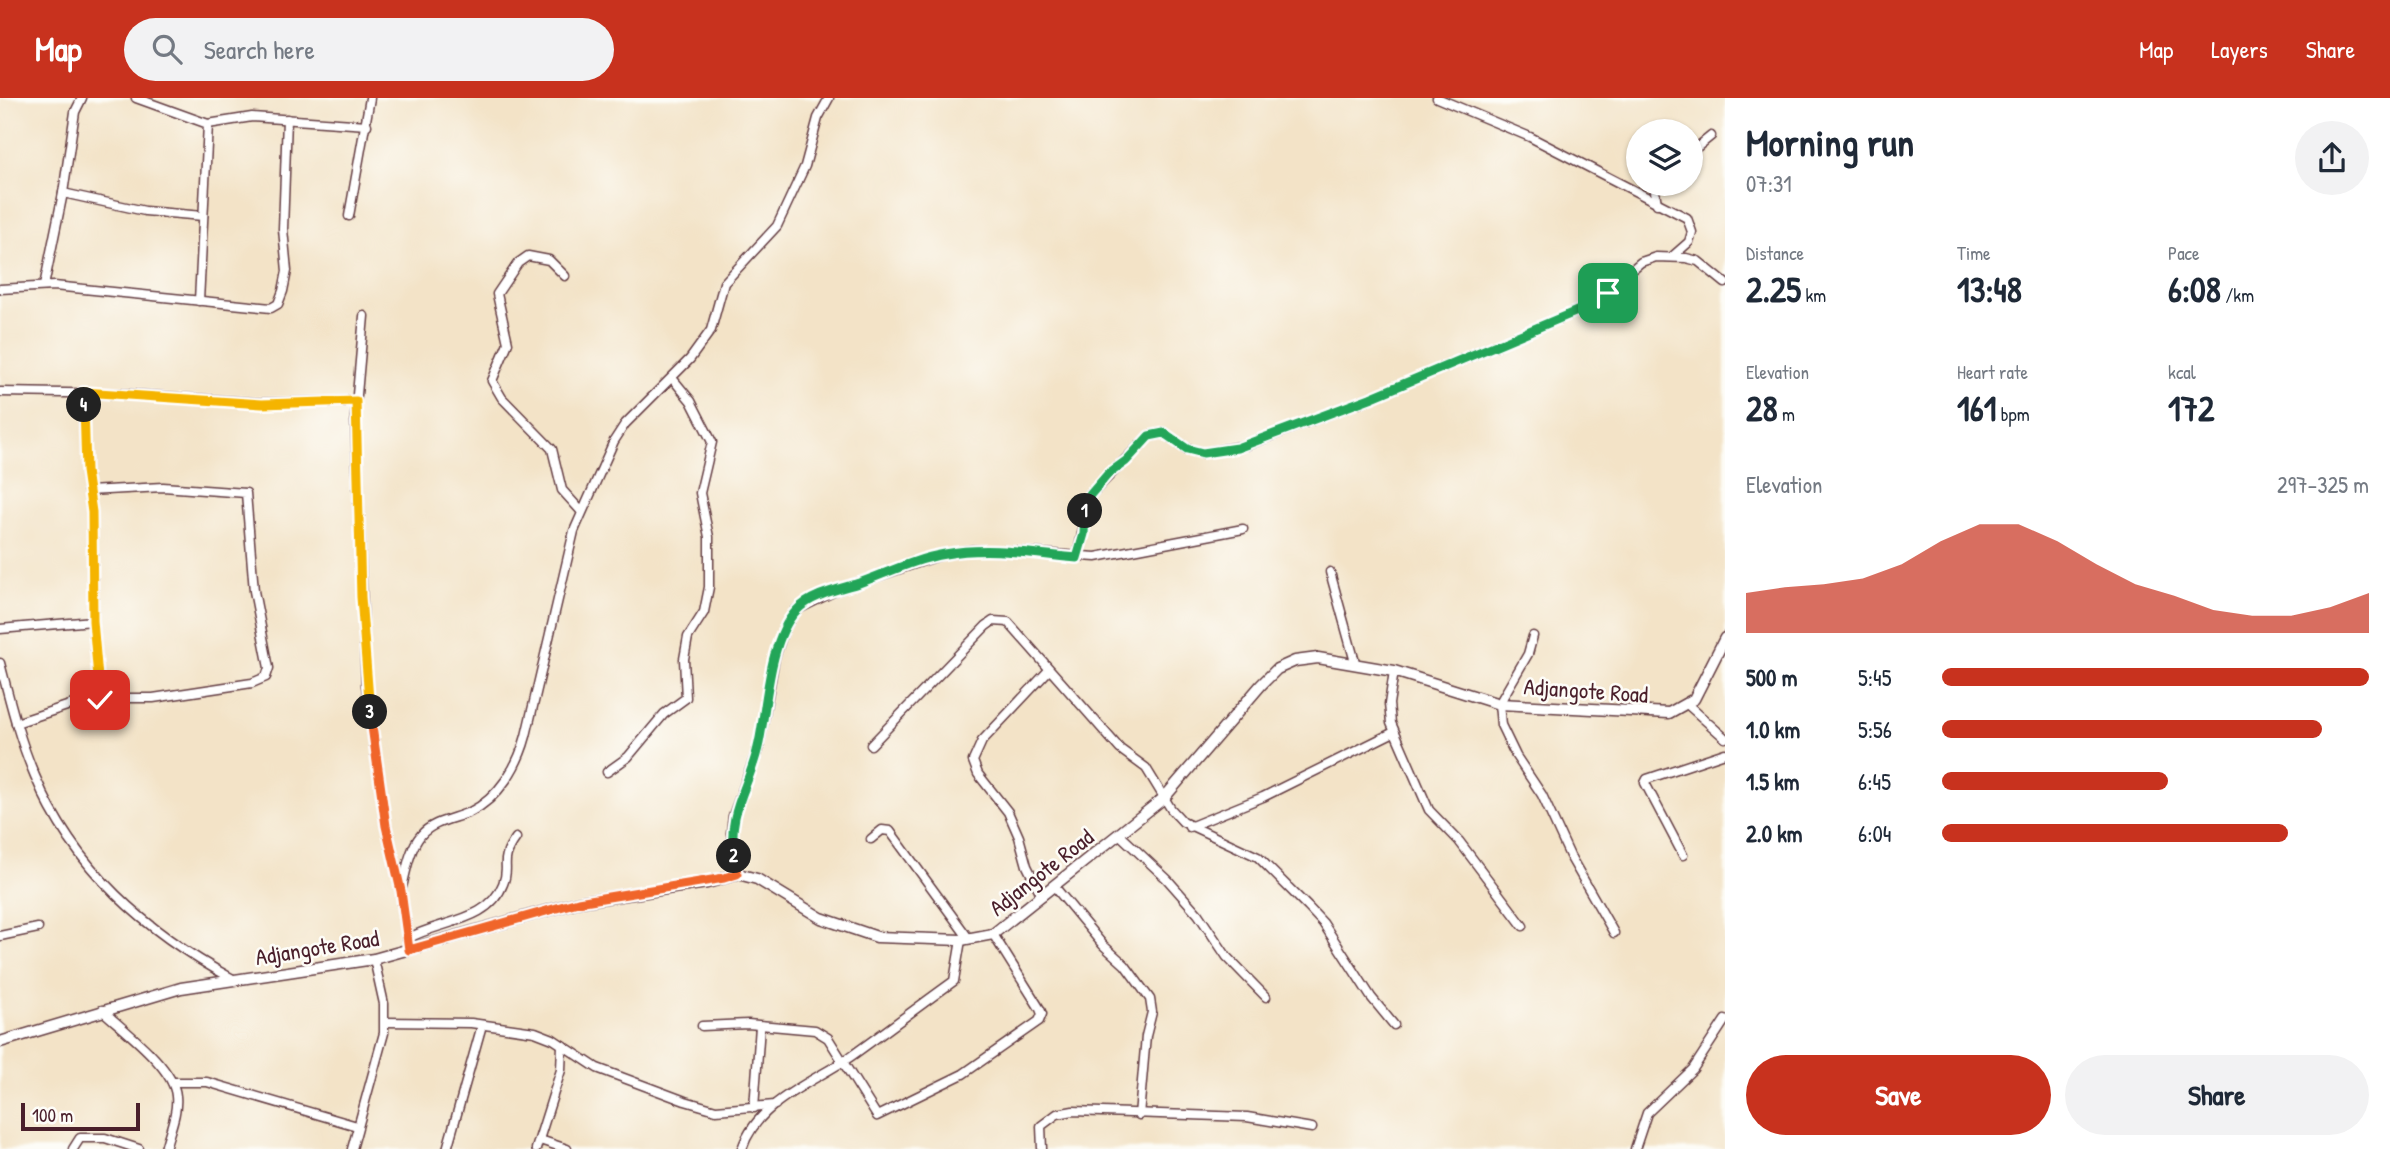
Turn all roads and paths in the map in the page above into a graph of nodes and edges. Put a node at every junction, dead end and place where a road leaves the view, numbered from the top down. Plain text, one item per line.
1 (82, 98) edge
2 (136, 98) edge
3 (370, 98) edge
4 (829, 98) edge
5 (1437, 98) edge
6 (288, 119) junction
7 (208, 124) junction
8 (366, 125) junction
9 (1711, 136) dead end
10 (1703, 142) edge
11 (63, 193) junction
12 (1656, 196) edge
13 (1657, 204) junction
14 (203, 216) junction
15 (349, 216) dead end
16 (1673, 257) junction
17 (565, 276) dead end
18 (1725, 283) edge
19 (44, 286) junction
20 (0, 289) edge
21 (199, 301) junction
22 (364, 316) dead end
23 (673, 378) junction
24 (0, 392) edge
25 (83, 392) junction
26 (356, 401) junction
27 (88, 491) junction
28 (581, 511) junction
29 (1243, 529) dead end
30 (1077, 558) junction
31 (1330, 572) dead end
32 (93, 621) junction
33 (0, 629) edge
34 (1533, 636) dead end
35 (1725, 638) edge
36 (1355, 662) junction
37 (0, 663) edge
38 (1049, 670) junction
39 (1394, 671) junction
40 (100, 700) junction
41 (1499, 704) junction
42 (1688, 705) junction
43 (16, 723) junction
44 (1394, 732) junction
45 (1725, 738) edge
46 (871, 745) dead end
47 (1725, 753) edge
48 (607, 772) dead end
49 (1164, 797) junction
50 (1189, 827) junction
51 (1120, 835) junction
52 (516, 838) dead end
53 (871, 839) dead end
54 (1683, 855) dead end
55 (737, 874) junction
56 (1054, 886) junction
57 (401, 891) junction
58 (1042, 895) junction
59 (1523, 926) dead end
60 (38, 928) dead end
61 (1614, 933) dead end
62 (993, 934) junction
63 (0, 936) edge
64 (407, 939) junction
65 (965, 940) junction
66 (409, 950) junction
67 (374, 959) junction
68 (233, 979) junction
69 (1266, 997) dead end
70 (102, 1010) junction
71 (1725, 1020) edge
72 (385, 1022) junction
73 (482, 1025) junction
74 (1394, 1025) dead end
75 (702, 1026) dead end
76 (760, 1026) junction
77 (0, 1042) edge
78 (562, 1045) junction
79 (851, 1056) junction
80 (841, 1062) junction
81 (848, 1074) junction
82 (172, 1082) junction
83 (775, 1105) junction
84 (754, 1108) junction
85 (738, 1110) junction
86 (1139, 1115) junction
87 (752, 1125) junction
88 (357, 1126) junction
89 (1312, 1128) dead end
90 (540, 1140) junction
91 (72, 1149) edge
92 (139, 1149) edge
93 (164, 1149) edge
94 (352, 1149) edge
95 (447, 1149) edge
96 (536, 1149) edge
97 (567, 1149) edge
98 (742, 1149) edge
99 (1041, 1149) edge
100 (1635, 1149) edge

1 - 11 street
2 - 7 street
3 - 8 street
4 - 23 street
5 - 13 street
6 - 7 street
6 - 8 street
6 - 21 street
7 - 14 street
8 - 15 street
9 - 10 street
11 - 14 street
11 - 19 street
12 - 13 street
13 - 16 street
14 - 21 street
16 - 18 street
16 - 30 street
17 - 28 street
19 - 20 street
19 - 21 street
22 - 26 street
23 - 28 street
23 - 48 street
24 - 25 street
25 - 26 street
25 - 27 street
26 - 57 street
27 - 32 street
27 - 40 street
28 - 57 street
29 - 30 street
30 - 55 street
31 - 36 street
32 - 33 street
32 - 40 street
34 - 41 street
35 - 42 street
36 - 39 street, Adjangote Road
36 - 49 street, Adjangote Road
37 - 43 street
38 - 46 street
38 - 49 street
38 - 58 street
39 - 41 street, Adjangote Road
39 - 44 street
40 - 43 street
41 - 42 street, Adjangote Road
41 - 61 street
42 - 45 street
43 - 68 street
44 - 50 street
44 - 59 street
47 - 54 street
49 - 50 street
49 - 51 street, Adjangote Road
50 - 74 street
51 - 56 street, Adjangote Road
51 - 69 street
52 - 64 street
53 - 65 street
55 - 65 street, Adjangote Road
55 - 66 street, Adjangote Road
56 - 58 street, Adjangote Road
56 - 86 street
57 - 64 street
58 - 62 street, Adjangote Road
60 - 63 street
62 - 65 street, Adjangote Road
62 - 81 street
64 - 66 street
65 - 79 street
66 - 67 street, Adjangote Road
67 - 68 street, Adjangote Road
67 - 72 street
68 - 70 street, Adjangote Road
70 - 77 street, Adjangote Road
70 - 82 street
71 - 100 street
72 - 73 street
72 - 88 street
73 - 78 street
73 - 95 street
75 - 76 street
76 - 80 street
76 - 84 street
78 - 85 street
78 - 90 street
79 - 80 street
79 - 81 street
80 - 81 street
80 - 83 street
82 - 88 street
82 - 93 street
83 - 84 street
83 - 87 street
84 - 85 street
85 - 87 street
86 - 89 street
86 - 99 street
87 - 98 street
88 - 94 street
90 - 96 street
90 - 97 street
91 - 92 street

